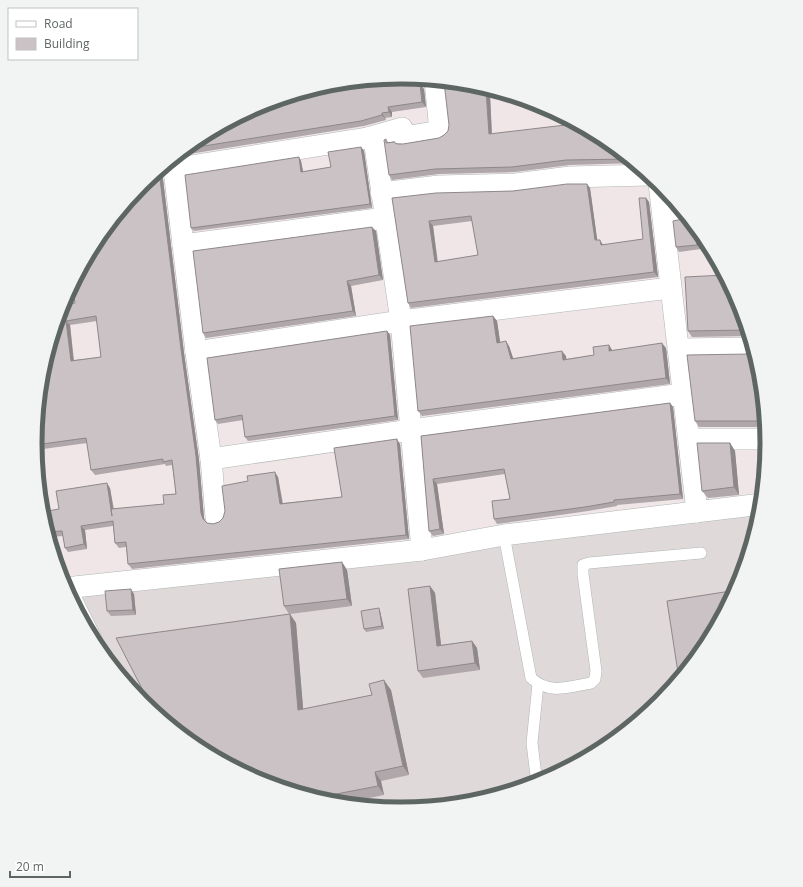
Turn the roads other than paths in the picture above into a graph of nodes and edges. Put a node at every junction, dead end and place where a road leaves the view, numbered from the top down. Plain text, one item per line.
1 (435, 86) edge
2 (367, 138) junction
3 (641, 175) edge
4 (381, 193) junction
5 (660, 194) edge
6 (678, 214) edge
7 (663, 216) junction
8 (384, 218) junction
9 (183, 245) junction
10 (670, 288) junction
11 (400, 321) junction
12 (748, 348) edge
13 (678, 349) junction
14 (196, 352) junction
15 (683, 394) junction
16 (411, 430) junction
17 (689, 438) junction
18 (761, 439) edge
19 (211, 459) junction
20 (756, 505) edge
21 (698, 512) junction
22 (216, 517) dead end
23 (504, 535) junction
24 (422, 550) junction
25 (701, 553) dead end
26 (72, 588) edge
27 (538, 684) junction
28 (536, 777) edge

1 - 2 street
2 - 4 street
2 - 9 street
3 - 4 street
4 - 8 street
5 - 7 street
6 - 7 street
7 - 10 street
8 - 9 street
8 - 11 street
9 - 14 street
10 - 11 street
10 - 13 street
11 - 14 street
11 - 16 street
12 - 13 street
13 - 15 street
14 - 19 street
15 - 16 street
15 - 17 street
16 - 19 street
16 - 24 street
17 - 18 street
17 - 21 street
19 - 22 street
20 - 21 street
21 - 23 street
23 - 24 street
23 - 27 lane
24 - 26 street
25 - 27 lane
27 - 28 lane

